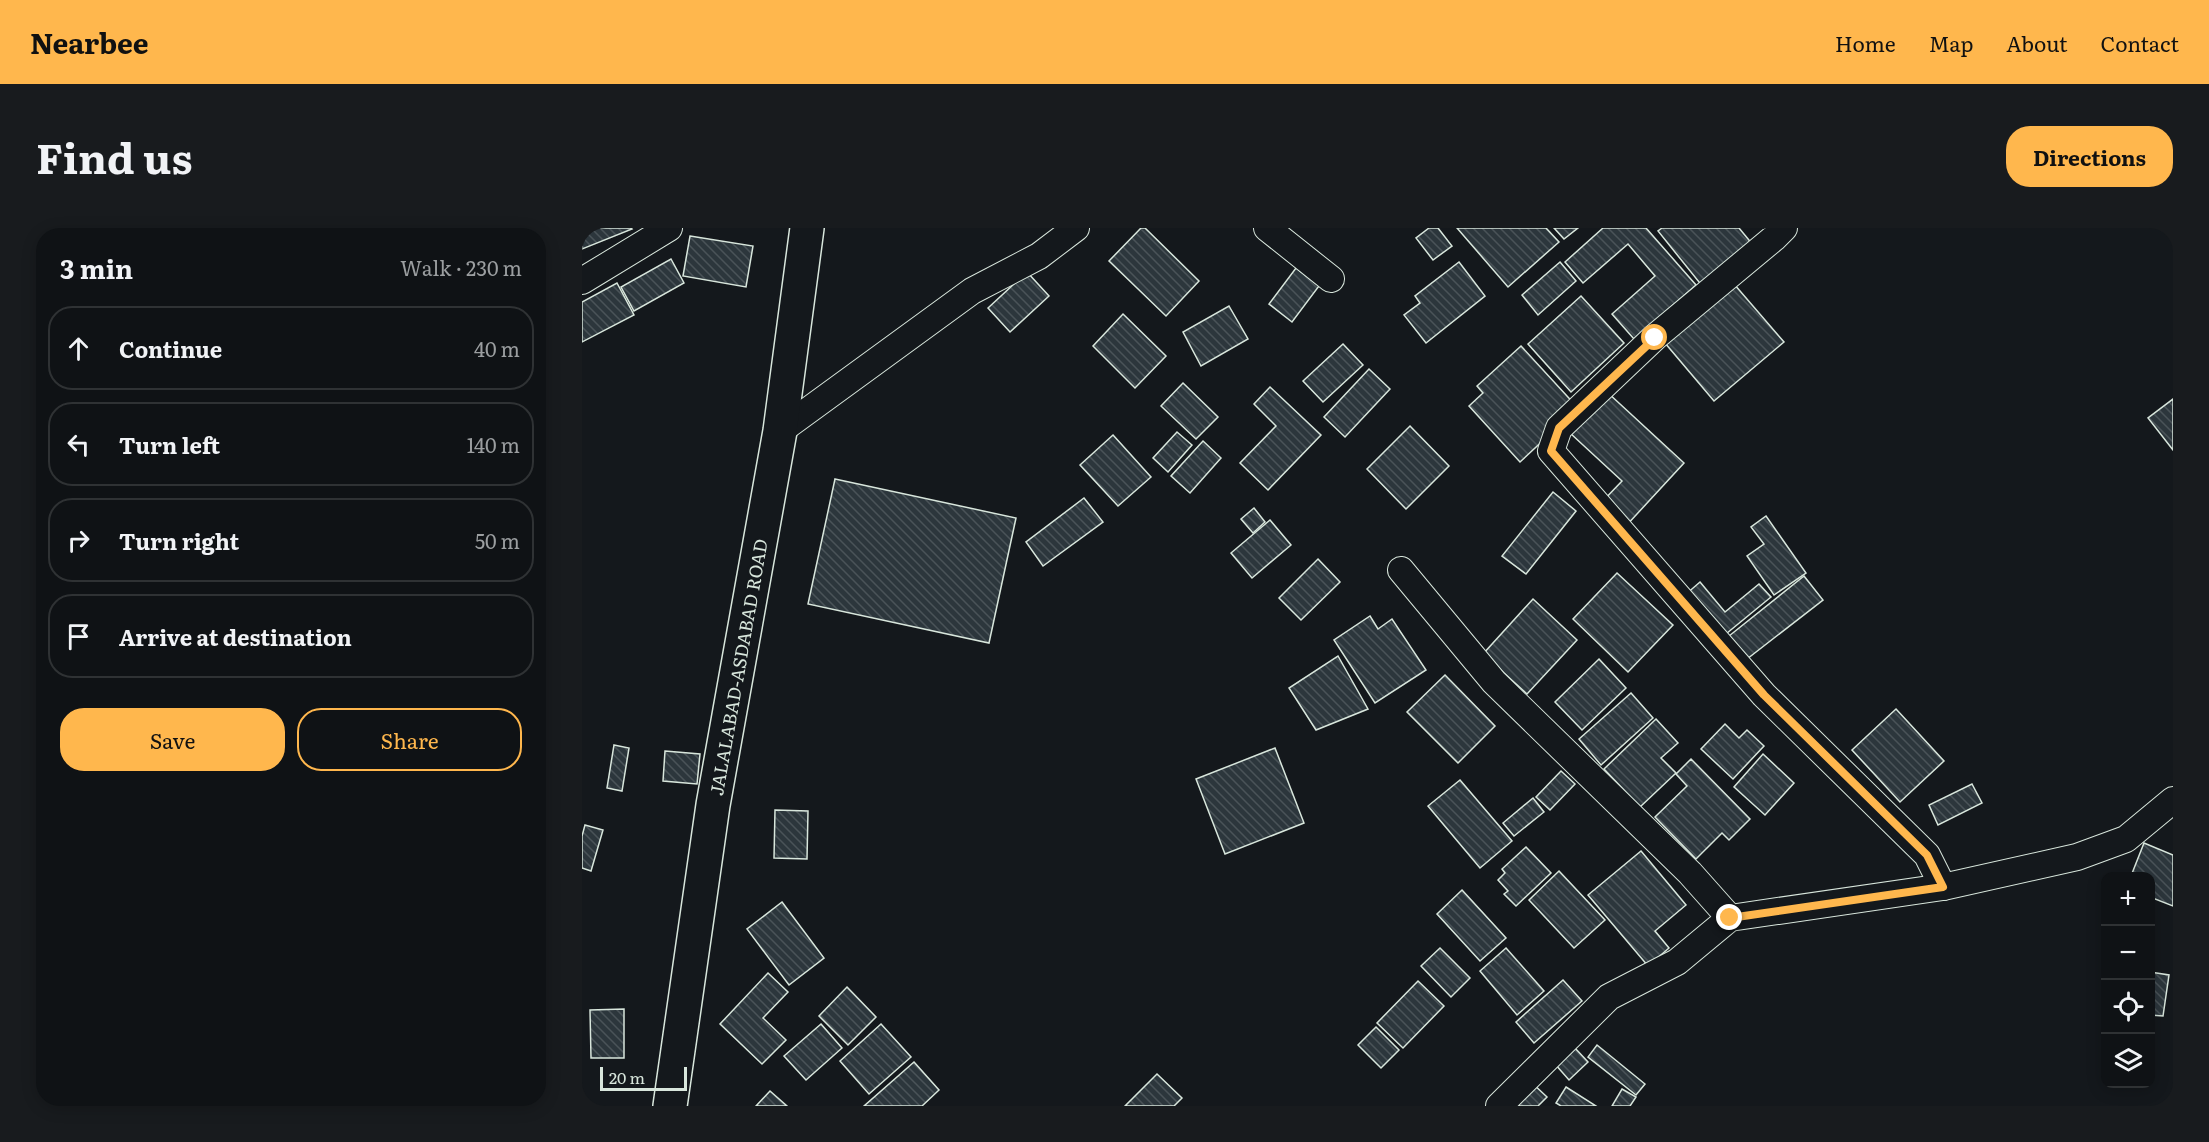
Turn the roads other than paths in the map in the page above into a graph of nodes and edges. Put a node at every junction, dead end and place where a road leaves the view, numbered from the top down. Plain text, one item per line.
1 (669, 228) edge
2 (807, 228) edge
3 (1076, 228) edge
4 (1268, 228) edge
5 (1784, 228) edge
6 (1331, 279) dead end
7 (582, 282) edge
8 (780, 431) junction
9 (1401, 570) dead end
10 (2173, 800) edge
11 (1943, 887) junction
12 (1730, 918) junction
13 (670, 1106) edge
14 (1499, 1106) edge

1 - 7 street
2 - 8 main road, JALALABAD-ASDABAD ROAD
3 - 8 street
4 - 6 street
5 - 11 street
8 - 13 main road, JALALABAD-ASDABAD ROAD
9 - 12 street
10 - 11 street
11 - 12 street
12 - 14 street

